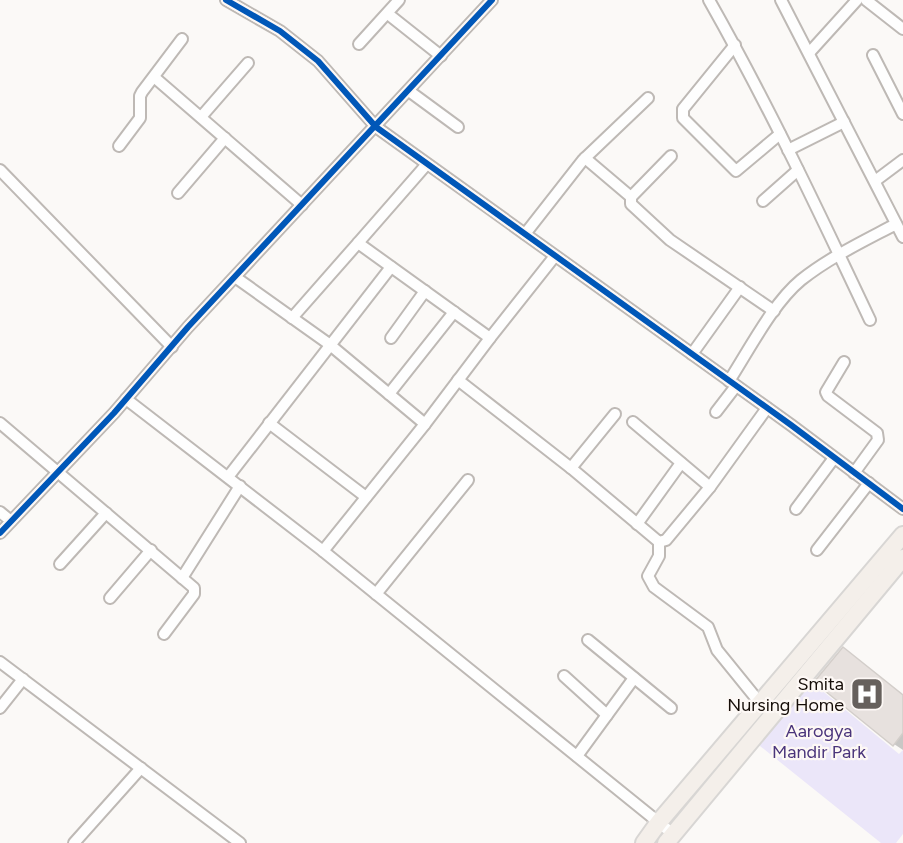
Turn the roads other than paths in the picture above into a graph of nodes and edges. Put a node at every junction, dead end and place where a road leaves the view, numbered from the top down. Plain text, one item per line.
1 (226, 0) edge
2 (399, 0) edge
3 (492, 0) edge
4 (709, 0) edge
5 (781, 0) edge
6 (857, 0) edge
7 (866, 0) edge
8 (388, 14) junction
9 (903, 29) edge
10 (182, 39) dead end
11 (359, 45) dead end
12 (735, 45) junction
13 (809, 53) junction
14 (873, 55) dead end
15 (441, 56) junction
16 (248, 63) dead end
17 (154, 77) junction
18 (409, 91) junction
19 (648, 98) dead end
20 (903, 114) edge
21 (201, 117) junction
22 (844, 122) junction
23 (376, 127) junction
24 (458, 127) dead end
25 (780, 134) junction
26 (225, 138) junction
27 (119, 146) dead end
28 (788, 150) junction
29 (671, 156) dead end
30 (585, 158) junction
31 (903, 160) edge
32 (427, 164) junction
33 (0, 170) edge
34 (798, 170) junction
35 (874, 181) junction
36 (178, 193) dead end
37 (631, 196) junction
38 (763, 201) dead end
39 (302, 205) junction
40 (896, 224) junction
41 (525, 234) junction
42 (903, 237) edge
43 (358, 243) junction
44 (839, 254) junction
45 (555, 256) junction
46 (391, 267) junction
47 (235, 277) junction
48 (740, 287) junction
49 (425, 291) junction
50 (774, 311) junction
51 (454, 312) junction
52 (292, 318) junction
53 (870, 320) dead end
54 (391, 338) dead end
55 (490, 338) junction
56 (329, 344) junction
57 (172, 347) junction
58 (692, 354) junction
59 (844, 362) dead end
60 (458, 380) junction
61 (732, 384) junction
62 (389, 394) junction
63 (126, 399) junction
64 (767, 408) junction
65 (716, 412) dead end
66 (615, 414) dead end
67 (633, 422) dead end
68 (0, 423) edge
69 (269, 423) junction
70 (425, 424) junction
71 (834, 458) junction
72 (681, 463) junction
73 (570, 468) junction
74 (57, 472) junction
75 (854, 473) junction
76 (228, 477) junction
77 (468, 480) dead end
78 (869, 483) junction
79 (240, 486) junction
80 (710, 487) junction
81 (366, 497) junction
82 (796, 509) dead end
83 (903, 509) edge
84 (0, 512) edge
85 (106, 513) junction
86 (11, 520) junction
87 (638, 524) junction
88 (0, 533) edge
89 (903, 535) edge
90 (659, 542) junction
91 (151, 550) junction
92 (817, 550) dead end
93 (323, 551) junction
94 (903, 558) edge
95 (60, 564) dead end
96 (182, 578) junction
97 (376, 594) junction
98 (110, 598) dead end
99 (164, 634) dead end
100 (588, 640) dead end
101 (0, 662) edge
102 (564, 676) dead end
103 (634, 678) junction
104 (23, 680) junction
105 (784, 687) junction
106 (760, 703) junction
107 (0, 708) edge
108 (671, 708) dead end
109 (607, 716) junction
110 (577, 756) junction
111 (141, 768) junction
112 (658, 822) junction
113 (669, 838) edge
114 (74, 843) edge
115 (240, 843) edge
116 (644, 843) edge

1 - 23 street
2 - 8 street
3 - 15 street
4 - 12 street
5 - 13 street
6 - 13 street
7 - 9 street
8 - 11 street
8 - 15 street
10 - 17 street
12 - 25 street
12 - 25 street
13 - 22 street
14 - 20 street
15 - 18 street
16 - 21 street
17 - 21 street
17 - 27 street
18 - 23 street
18 - 24 street
19 - 30 street
21 - 26 street
22 - 28 street
22 - 35 street
23 - 32 street
23 - 39 street
25 - 28 street
26 - 36 street
26 - 39 street
28 - 34 street
29 - 37 street
30 - 37 street
30 - 41 street
31 - 35 street
32 - 41 street
32 - 43 street
33 - 57 street
34 - 38 street
34 - 44 street
35 - 40 street
37 - 48 street
39 - 47 street
40 - 42 street
40 - 44 street
41 - 45 street
43 - 46 street
43 - 52 street
44 - 50 street
44 - 53 street
45 - 55 street
45 - 58 street
46 - 49 street
46 - 56 street
47 - 52 street
47 - 57 street
48 - 50 street
48 - 58 street
49 - 51 street
49 - 54 street
50 - 61 street
51 - 55 street
51 - 62 street
52 - 56 street
55 - 60 street
56 - 62 street
56 - 69 street
57 - 63 street
58 - 61 street
59 - 75 street
60 - 70 street
60 - 73 street
61 - 64 street
61 - 65 street
62 - 70 street
63 - 74 street
63 - 76 street
64 - 71 street
64 - 80 street
66 - 73 street
67 - 72 street
68 - 74 street
69 - 76 street
69 - 81 street
70 - 81 street
71 - 75 street
71 - 82 street
72 - 80 street
72 - 87 street
73 - 87 street
74 - 85 street
74 - 86 street
75 - 78 street
76 - 79 street
77 - 97 street
78 - 83 street
78 - 92 street
79 - 93 street
79 - 96 street
80 - 90 street
81 - 93 street
84 - 86 street
85 - 91 street
85 - 95 street
86 - 88 street
87 - 90 street
89 - 105 main road
90 - 106 street
91 - 96 street
91 - 98 street
93 - 97 street
94 - 105 main road
96 - 99 street
97 - 110 street
100 - 103 street
101 - 104 street
102 - 109 street
103 - 108 street
103 - 109 street
104 - 107 street
104 - 111 street
105 - 106 main road
105 - 113 main road
106 - 112 main road
109 - 110 street
110 - 112 street
111 - 114 street
111 - 115 street
112 - 113 street
112 - 116 main road

